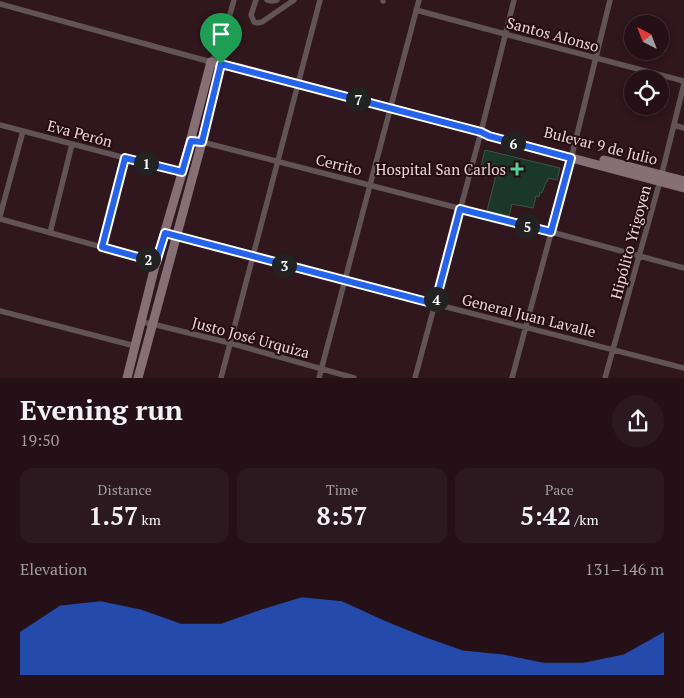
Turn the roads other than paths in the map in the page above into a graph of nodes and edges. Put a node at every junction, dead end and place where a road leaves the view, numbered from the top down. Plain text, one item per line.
1 (234, 0) edge
2 (256, 0) edge
3 (268, 0) edge
4 (277, 0) edge
5 (294, 0) edge
6 (320, 0) edge
7 (419, 0) edge
8 (514, 0) edge
9 (610, 0) edge
10 (0, 4) edge
11 (416, 10) junction
12 (505, 34) junction
13 (220, 49) junction
14 (596, 58) junction
15 (211, 62) junction
16 (221, 64) junction
17 (684, 82) edge
18 (298, 84) junction
19 (390, 108) junction
20 (0, 125) edge
21 (674, 125) junction
22 (684, 128) edge
23 (23, 131) junction
24 (481, 132) junction
25 (191, 141) junction
26 (202, 142) junction
27 (72, 144) junction
28 (572, 155) junction
29 (125, 158) junction
30 (278, 161) junction
31 (182, 172) junction
32 (660, 178) junction
33 (684, 181) edge
34 (370, 185) junction
35 (684, 188) edge
36 (460, 209) junction
37 (0, 218) edge
38 (551, 232) junction
39 (50, 233) junction
40 (165, 233) junction
41 (176, 235) junction
42 (102, 247) junction
43 (639, 256) junction
44 (253, 257) junction
45 (156, 262) junction
46 (684, 268) edge
47 (345, 281) junction
48 (435, 304) junction
49 (0, 311) edge
50 (142, 322) junction
51 (152, 324) junction
52 (526, 327) junction
53 (230, 343) junction
54 (135, 346) junction
55 (613, 350) junction
56 (684, 368) edge
57 (322, 369) junction
58 (127, 378) edge
59 (138, 378) edge
60 (221, 378) edge
61 (319, 378) edge
62 (354, 378) edge
63 (415, 378) edge
64 (512, 378) edge
65 (605, 378) edge

1 - 13 street
2 - 5 street
3 - 4 street
6 - 18 street
7 - 11 street
8 - 12 street
9 - 14 street
10 - 15 street, Bulevar 9 de Julio
11 - 12 street, Santos Alonso
11 - 19 street
12 - 14 street, Santos Alonso
12 - 24 street
13 - 15 street
13 - 16 street
14 - 17 street, Santos Alonso
14 - 28 street
15 - 16 main road, Bulevar 9 de Julio
15 - 25 main road
16 - 18 main road, Bulevar 9 de Julio
16 - 26 main road
17 - 21 street, Hipólito Yrigoyen
18 - 19 main road, Bulevar 9 de Julio
18 - 30 street
19 - 24 main road, Bulevar 9 de Julio
19 - 34 street
20 - 23 street, Eva Perón
21 - 22 street
21 - 32 street, Hipólito Yrigoyen
23 - 27 street, Eva Perón
23 - 37 street
24 - 28 main road, Bulevar 9 de Julio
24 - 36 street
25 - 26 street, Cerrito
25 - 31 main road
26 - 30 street, Cerrito
26 - 41 main road
27 - 29 street, Eva Perón
27 - 39 street
28 - 32 main road, Bulevar 9 de Julio
28 - 38 street
29 - 31 street, Eva Perón
29 - 42 street
30 - 34 street, Cerrito
30 - 44 street
31 - 40 main road
32 - 33 main road, Bulevar 9 de Julio
32 - 35 main road, Bulevar 9 de Julio
32 - 43 street, Hipólito Yrigoyen
34 - 36 street, Cerrito
34 - 47 street
36 - 38 street, Cerrito
36 - 48 street
37 - 39 street
38 - 43 street, Cerrito
38 - 52 street
39 - 42 street
40 - 41 street, General Juan Lavalle
40 - 45 main road
41 - 44 street, General Juan Lavalle
41 - 51 main road
42 - 45 street
43 - 46 street, Cerrito
43 - 55 street, Hipólito Yrigoyen
44 - 47 street, General Juan Lavalle
44 - 53 street
45 - 50 main road
47 - 48 street, General Juan Lavalle
47 - 57 street
48 - 52 street, General Juan Lavalle
48 - 63 street
49 - 54 street
50 - 51 street, Justo José Urquiza
50 - 54 main road
51 - 53 street, Justo José Urquiza
51 - 59 main road
52 - 55 street, General Juan Lavalle
52 - 64 street
53 - 57 street, Justo José Urquiza
53 - 60 street
54 - 58 main road
55 - 56 street, General Juan Lavalle
55 - 65 street, Hipólito Yrigoyen
57 - 61 street
57 - 62 street, Justo José Urquiza

